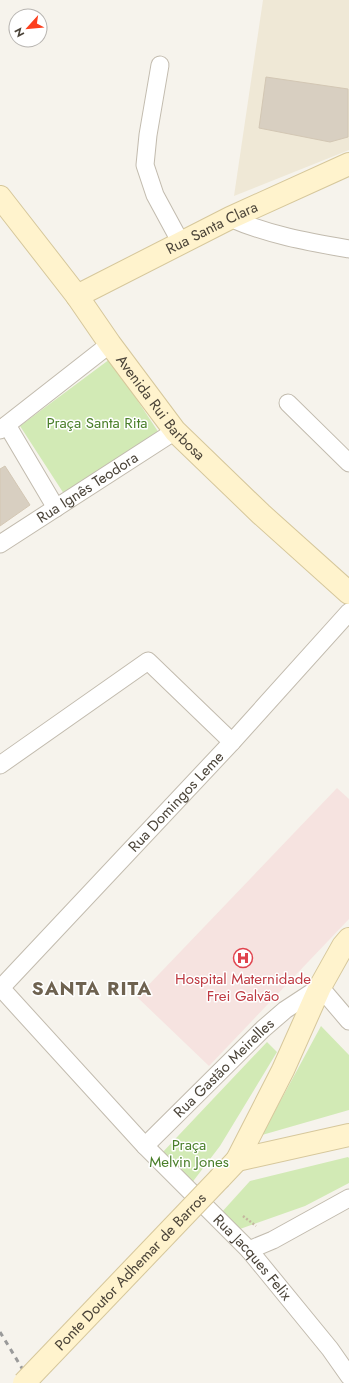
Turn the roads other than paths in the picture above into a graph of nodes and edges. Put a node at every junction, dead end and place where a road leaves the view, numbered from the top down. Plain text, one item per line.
1 (160, 65) dead end
2 (349, 164) edge
3 (0, 197) edge
4 (230, 218) junction
5 (181, 243) junction
6 (349, 250) edge
7 (77, 296) junction
8 (110, 344) junction
9 (288, 403) dead end
10 (3, 428) edge
11 (175, 431) junction
12 (349, 463) edge
13 (56, 508) junction
14 (0, 544) edge
15 (349, 593) edge
16 (349, 612) edge
17 (232, 742) junction
18 (0, 764) edge
19 (349, 939) edge
20 (320, 987) junction
21 (0, 988) edge
22 (349, 1022) edge
23 (349, 1135) edge
24 (145, 1146) junction
25 (237, 1160) junction
26 (349, 1198) edge
27 (248, 1250) junction
28 (349, 1376) edge
29 (24, 1383) edge

1 - 5 street
2 - 4 street, Rua Santa Clara
3 - 7 street, Avenida Rui Barbosa
4 - 5 street, Rua Santa Clara
4 - 6 street
5 - 7 street, Rua Santa Clara
7 - 8 street, Avenida Rui Barbosa
8 - 10 street
8 - 11 street, Avenida Rui Barbosa
9 - 12 street
10 - 13 street
11 - 13 street, Rua Ignês Teodora
11 - 15 street, Avenida Rui Barbosa
13 - 14 street, Rua Ignês Teodora
16 - 17 street, Rua Domingos Leme
17 - 18 street
17 - 21 street, Rua Domingos Leme
19 - 20 street, Rua Gastão Meirelles
20 - 22 street
20 - 24 street, Rua Gastão Meirelles
20 - 25 street, Ponte Doutor Adhemar de Barros
21 - 24 street, Rua Jacques Felix
23 - 25 street
24 - 27 street, Rua Jacques Felix
25 - 29 street, Ponte Doutor Adhemar de Barros, bridge
26 - 27 street
27 - 28 street, Rua Jacques Felix

